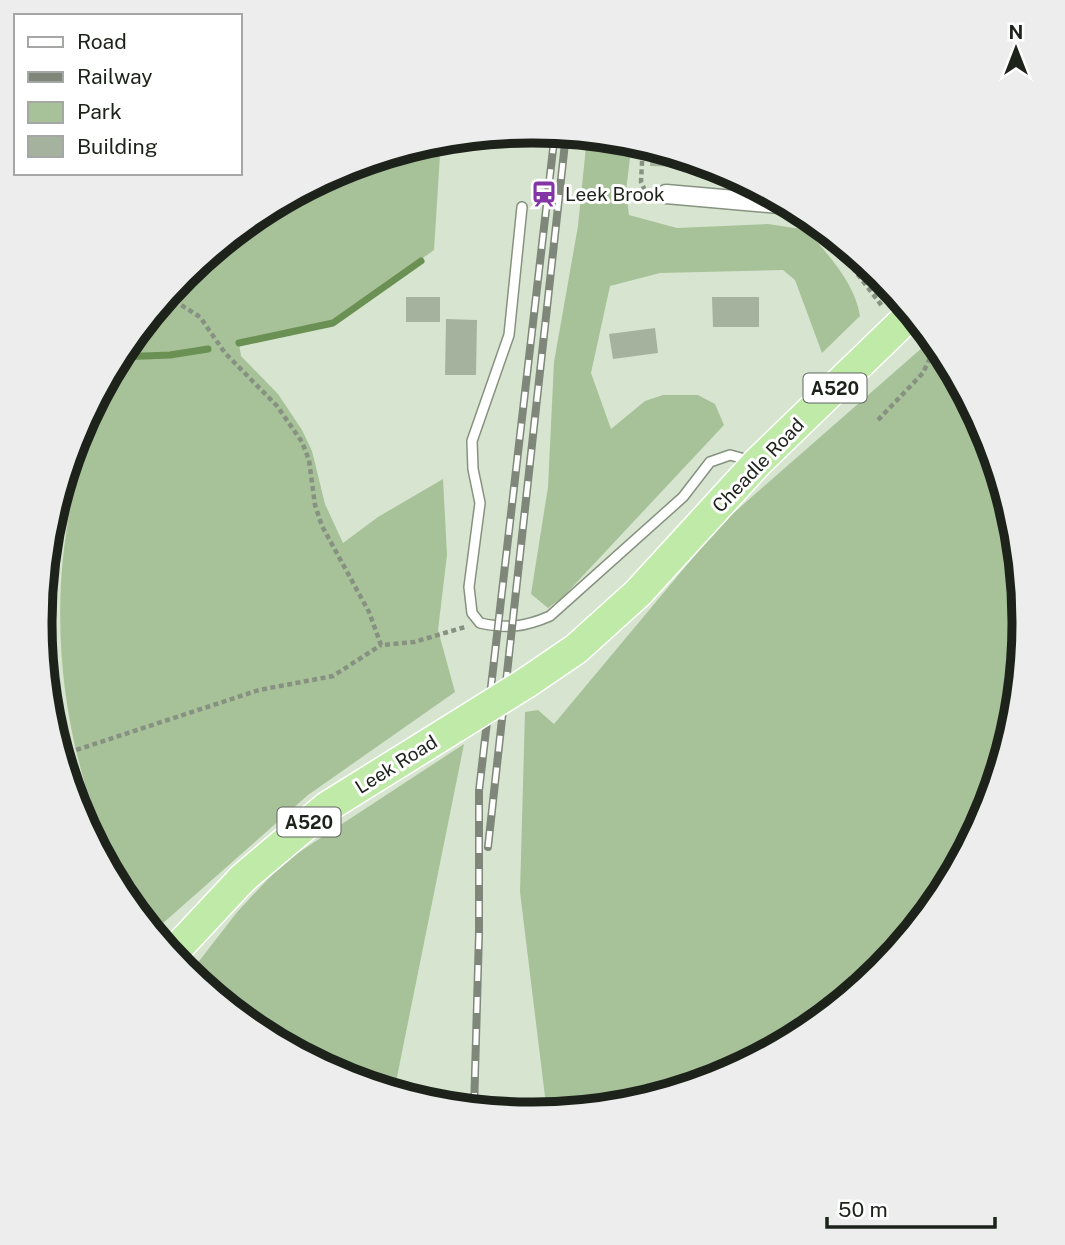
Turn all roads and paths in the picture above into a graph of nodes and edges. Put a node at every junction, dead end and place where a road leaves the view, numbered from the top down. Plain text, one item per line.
1 (666, 194) dead end
2 (764, 203) edge
3 (522, 207) dead end
4 (854, 267) edge
5 (176, 302) edge
6 (902, 317) edge
7 (905, 320) edge
8 (931, 355) edge
9 (878, 420) dead end
10 (757, 463) junction
11 (638, 593) joint
12 (480, 623) junction
13 (381, 645) junction
14 (70, 751) edge
15 (179, 947) edge

1 - 2 street
3 - 12 lane
4 - 6 path
5 - 13 path
7 - 10 highway, Cheadle Road / A520
8 - 9 path
10 - 11 highway, Cheadle Road / A520
10 - 12 lane
11 - 15 highway, Leek Road / A520, bridge
12 - 13 path
13 - 14 path

